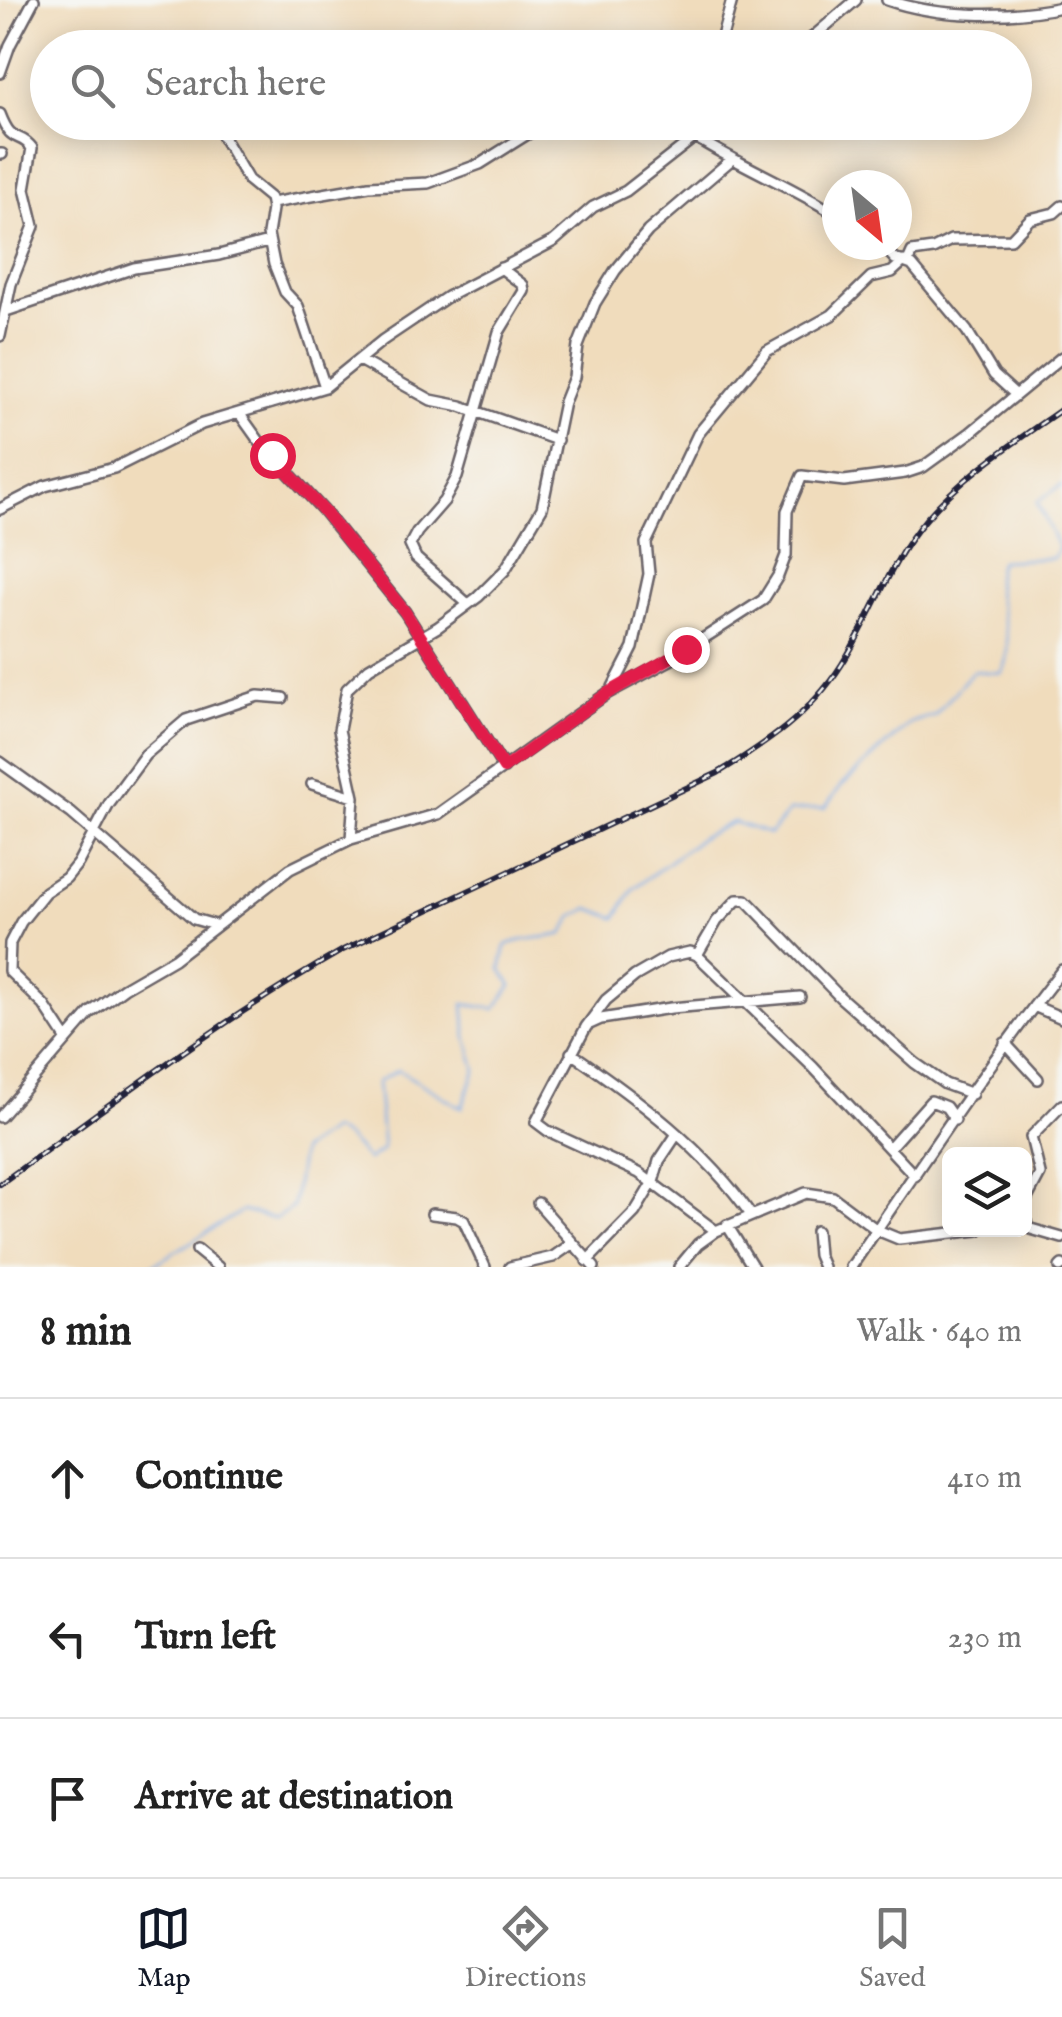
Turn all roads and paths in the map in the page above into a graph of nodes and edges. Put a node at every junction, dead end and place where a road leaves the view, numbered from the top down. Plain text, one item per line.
1 (34, 0) edge
2 (732, 0) edge
3 (856, 0) edge
4 (887, 0) edge
5 (1062, 7) edge
6 (724, 30) edge
7 (821, 30) edge
8 (0, 74) edge
9 (0, 114) edge
10 (225, 140) edge
11 (518, 140) edge
12 (689, 140) edge
13 (707, 140) edge
14 (730, 160) junction
15 (272, 203) junction
16 (822, 206) edge
17 (1062, 206) edge
18 (268, 242) junction
19 (903, 260) edge
20 (906, 261) junction
21 (501, 268) junction
22 (6, 311) junction
23 (0, 336) edge
24 (1062, 357) edge
25 (360, 360) junction
26 (325, 387) junction
27 (1015, 394) junction
28 (239, 413) junction
29 (476, 413) junction
30 (557, 440) junction
31 (2, 507) edge
32 (468, 604) junction
33 (420, 636) junction
34 (608, 693) junction
35 (284, 698) dead end
36 (0, 762) edge
37 (504, 768) junction
38 (312, 784) dead end
39 (354, 798) junction
40 (93, 832) junction
41 (351, 840) junction
42 (194, 918) junction
43 (215, 925) junction
44 (192, 944) junction
45 (697, 955) junction
46 (1062, 970) edge
47 (800, 997) dead end
48 (740, 1000) junction
49 (1034, 1006) junction
50 (1062, 1018) edge
51 (586, 1027) junction
52 (66, 1037) junction
53 (1004, 1042) junction
54 (571, 1053) junction
55 (1038, 1079) dead end
56 (972, 1094) junction
57 (1062, 1105) edge
58 (1056, 1116) edge
59 (0, 1117) edge
60 (955, 1120) junction
61 (677, 1134) junction
62 (890, 1147) junction
63 (916, 1176) junction
64 (652, 1182) junction
65 (1032, 1189) edge
66 (538, 1204) dead end
67 (432, 1214) dead end
68 (751, 1215) junction
69 (727, 1225) junction
70 (1032, 1229) edge
71 (877, 1230) junction
72 (716, 1231) junction
73 (816, 1231) dead end
74 (942, 1234) edge
75 (1062, 1238) edge
76 (573, 1243) junction
77 (197, 1250) dead end
78 (591, 1264) edge
79 (218, 1267) edge
80 (485, 1267) edge
81 (510, 1267) edge
82 (679, 1267) edge
83 (753, 1267) edge
84 (823, 1267) edge
85 (851, 1267) edge

1 - 8 street
2 - 6 street
3 - 7 street
4 - 5 street
9 - 22 street
10 - 15 street
11 - 15 street
12 - 21 street
13 - 14 street
14 - 16 street
14 - 30 street
15 - 18 street
17 - 20 street
18 - 22 street
18 - 26 street
19 - 20 street
20 - 27 street
20 - 34 street
21 - 25 street
21 - 29 street
22 - 23 street
24 - 27 street
25 - 26 street
25 - 29 street
26 - 28 street
27 - 34 street
28 - 31 street
28 - 33 street
29 - 30 street
29 - 32 street
30 - 32 street
32 - 33 street
33 - 37 street
33 - 39 street
34 - 37 street
35 - 40 street
36 - 40 street
37 - 41 street
38 - 39 street
39 - 41 street
40 - 42 street
40 - 52 street
41 - 43 street
42 - 43 street
42 - 44 street
43 - 44 street
44 - 52 street
45 - 48 street
45 - 51 street
45 - 56 street
46 - 49 street
47 - 48 street
48 - 51 street
48 - 62 street
49 - 50 street
49 - 53 street
51 - 54 street
52 - 59 street
53 - 55 street
53 - 56 street
54 - 61 street
54 - 64 street
56 - 60 street
57 - 58 street
58 - 65 street
60 - 62 street
60 - 63 street
61 - 64 street
61 - 68 street
62 - 63 street
63 - 71 street
64 - 72 street
64 - 78 street
66 - 76 street
67 - 80 street
68 - 69 street
68 - 71 street
69 - 72 street
69 - 83 street
70 - 75 street
71 - 74 street
71 - 85 street
72 - 82 street
73 - 84 street
76 - 78 street
76 - 81 street
77 - 79 street

